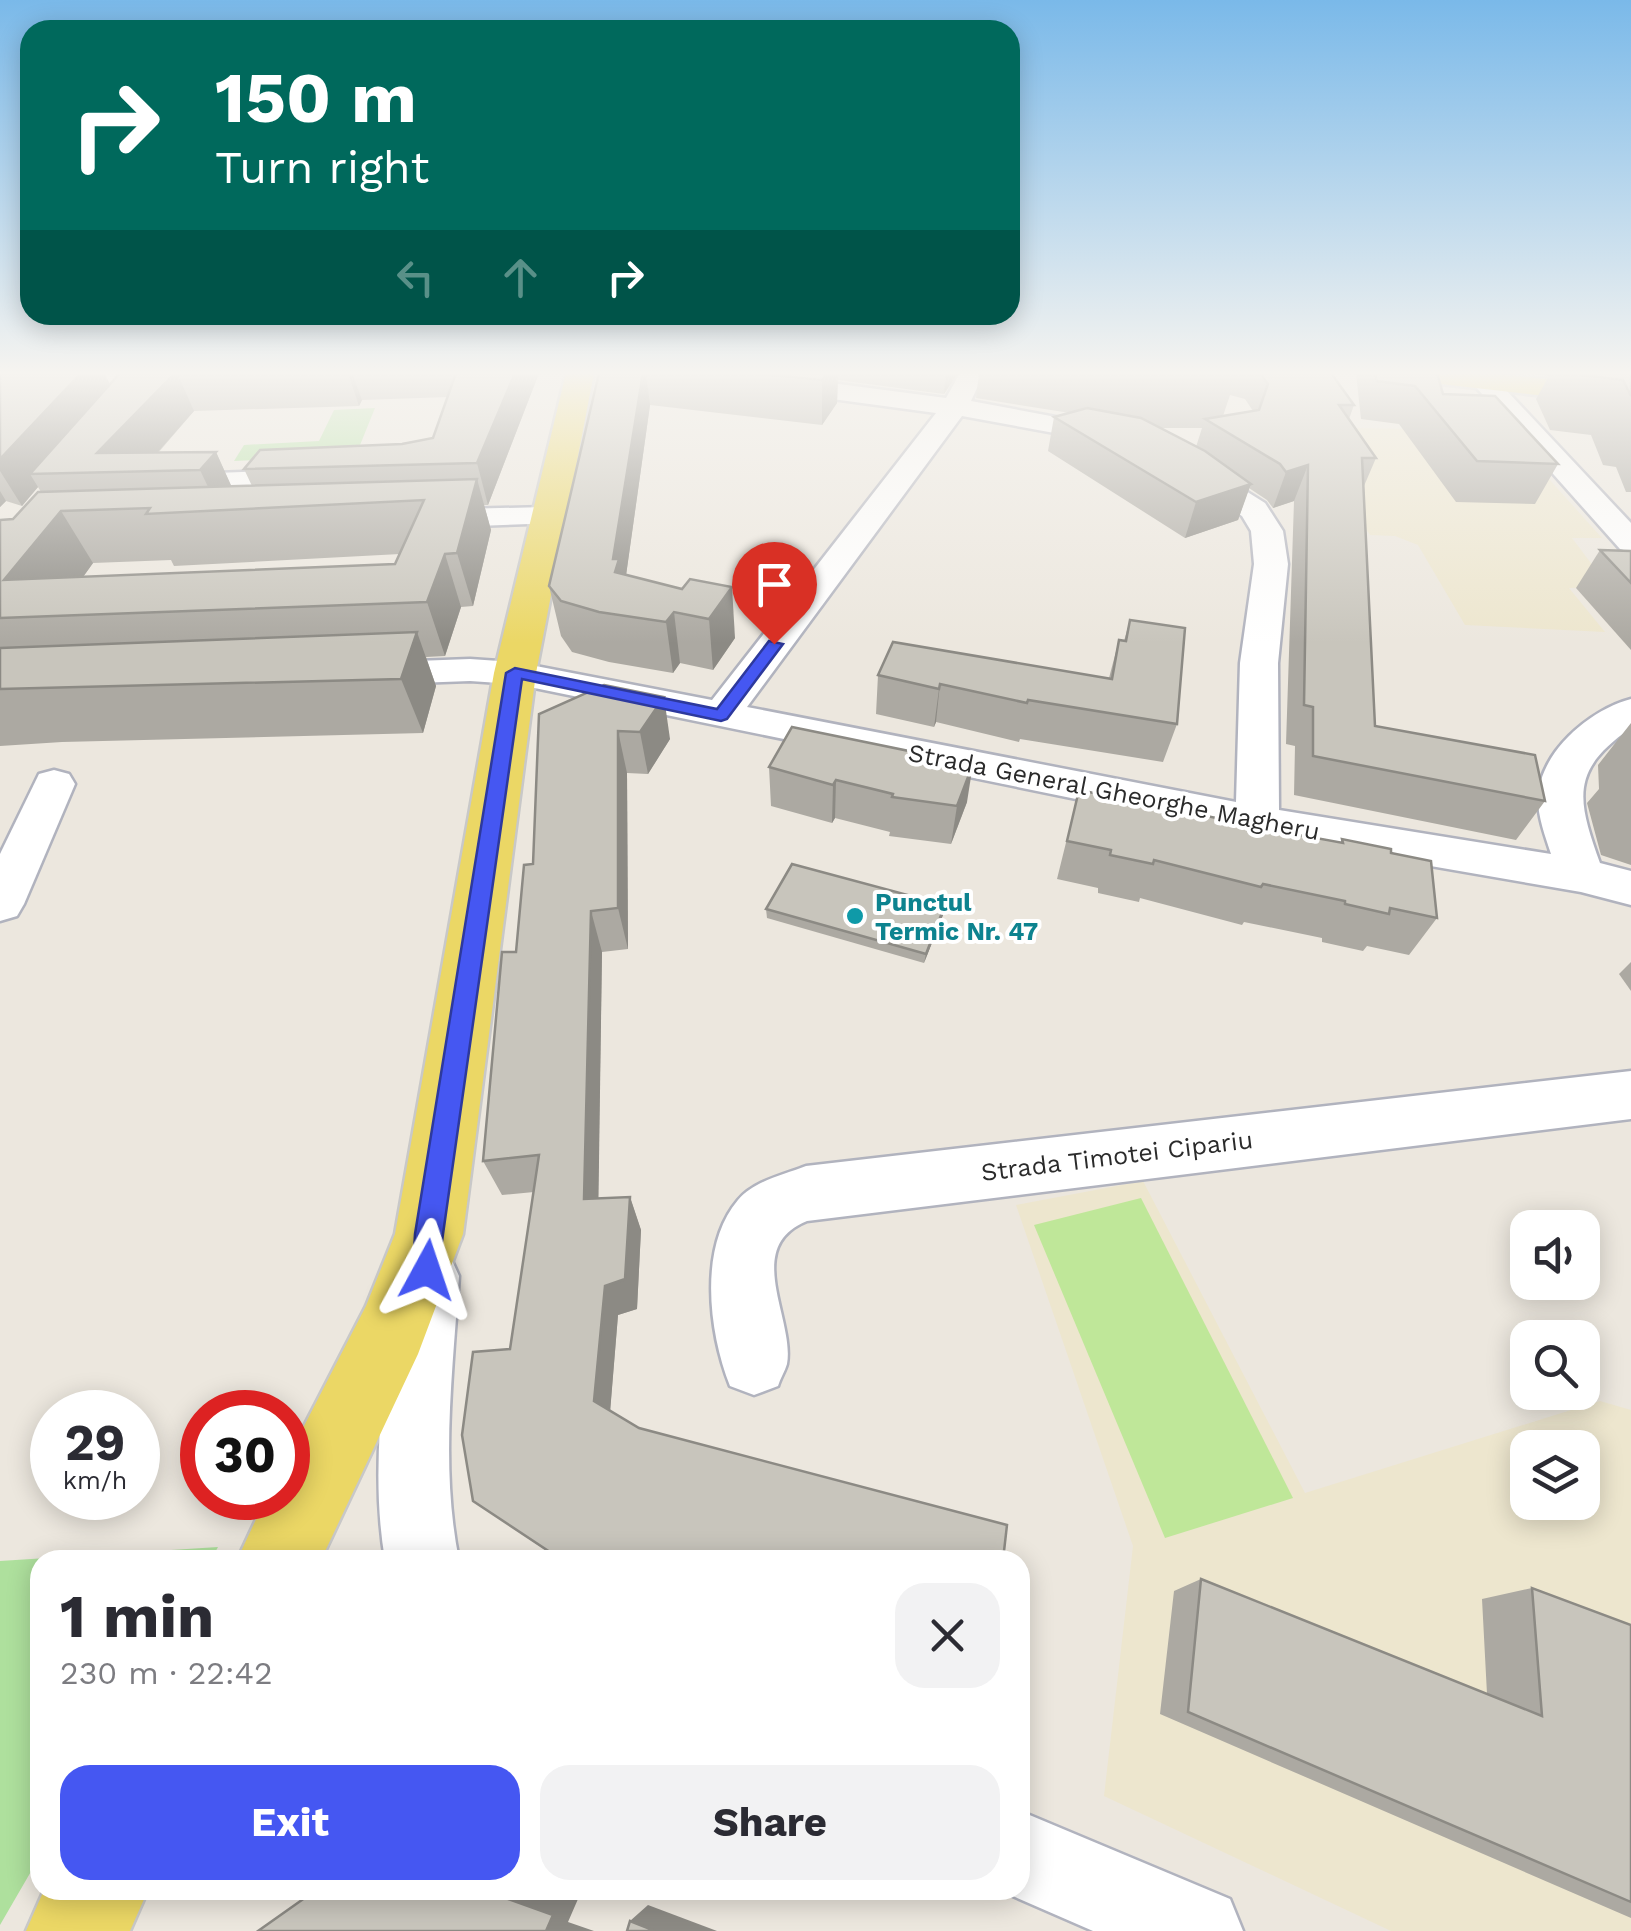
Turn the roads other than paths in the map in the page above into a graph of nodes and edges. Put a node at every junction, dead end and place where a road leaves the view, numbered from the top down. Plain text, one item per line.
1 (178, 463) edge
2 (559, 463) edge
3 (912, 463) edge
4 (1177, 463) edge
5 (1567, 463) edge
6 (301, 478) edge
7 (267, 480) junction
8 (243, 508) edge
9 (1615, 510) edge
10 (546, 516) junction
11 (396, 520) edge
12 (1631, 542) edge
13 (515, 673) junction
14 (332, 675) edge
15 (1631, 711) edge
16 (721, 715) junction
17 (54, 784) dead end
18 (1257, 821) junction
19 (1581, 875) junction
20 (1631, 888) edge
21 (0, 904) edge
22 (1631, 1095) edge
23 (429, 1234) junction
24 (754, 1362) dead end
25 (283, 1550) edge
26 (419, 1550) edge
27 (1030, 1859) edge
28 (93, 1900) edge
29 (76, 1931) edge
30 (1198, 1931) edge

1 - 7 street
2 - 10 main road
3 - 16 street
4 - 18 street
5 - 9 street
6 - 7 street
7 - 8 street
9 - 12 street
10 - 11 street
10 - 13 main road
13 - 14 street, Strada General Gheorghe Magheru
13 - 16 street, Strada General Gheorghe Magheru
13 - 23 main road
15 - 19 street
16 - 18 street, Strada General Gheorghe Magheru
17 - 21 street
18 - 19 street, Strada General Gheorghe Magheru
19 - 20 street, Strada General Gheorghe Magheru
22 - 24 street, Strada Timotei Cipariu
23 - 25 main road
23 - 26 street
27 - 30 street
28 - 29 main road

